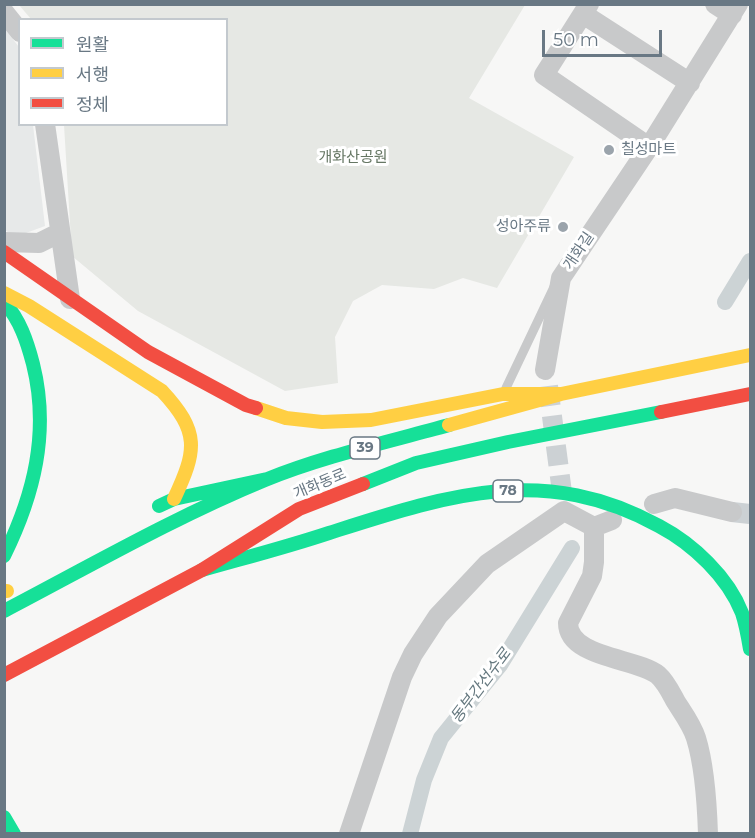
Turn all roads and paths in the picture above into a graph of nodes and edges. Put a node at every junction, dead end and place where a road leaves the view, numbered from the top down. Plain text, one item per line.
1 (728, 8) edge
2 (586, 9) edge
3 (4, 12) edge
4 (18, 30) edge
5 (690, 83) junction
6 (45, 126) edge
7 (649, 147) junction
8 (59, 233) junction
9 (4, 242) edge
10 (4, 254) edge
11 (561, 279) junction
12 (4, 293) edge
13 (70, 299) junction
14 (4, 302) edge
15 (750, 355) edge
16 (545, 370) tunnel mouth
17 (503, 394) junction
18 (561, 394) junction
19 (750, 394) edge
20 (267, 479) junction
21 (174, 499) junction
22 (654, 504) dead end
23 (154, 509) dead end
24 (732, 512) tunnel mouth
25 (4, 556) edge
26 (202, 570) junction
27 (4, 611) edge
28 (750, 649) edge
29 (4, 675) edge
30 (4, 817) edge
31 (14, 834) edge
32 (349, 834) edge
33 (708, 834) edge

1 - 5 street, 개화길
2 - 5 street
2 - 7 street
3 - 4 street
5 - 7 street, 개화길
6 - 8 street
7 - 11 street, 개화길
8 - 9 street
8 - 13 street
10 - 13 main road
11 - 16 street, 개화길
11 - 17 lane
12 - 21 main road
13 - 17 main road
14 - 25 main road
15 - 18 main road, 개화동로 / 39
17 - 18 main road
18 - 20 main road, 개화동로 / 39
19 - 26 main road, 개화동로 / 39
20 - 21 main road
20 - 27 main road, 개화동로 / 39
21 - 23 main road
22 - 24 street
26 - 28 main road, 78
26 - 29 main road, 개화동로 / 39
30 - 31 main road
32 - 33 street

